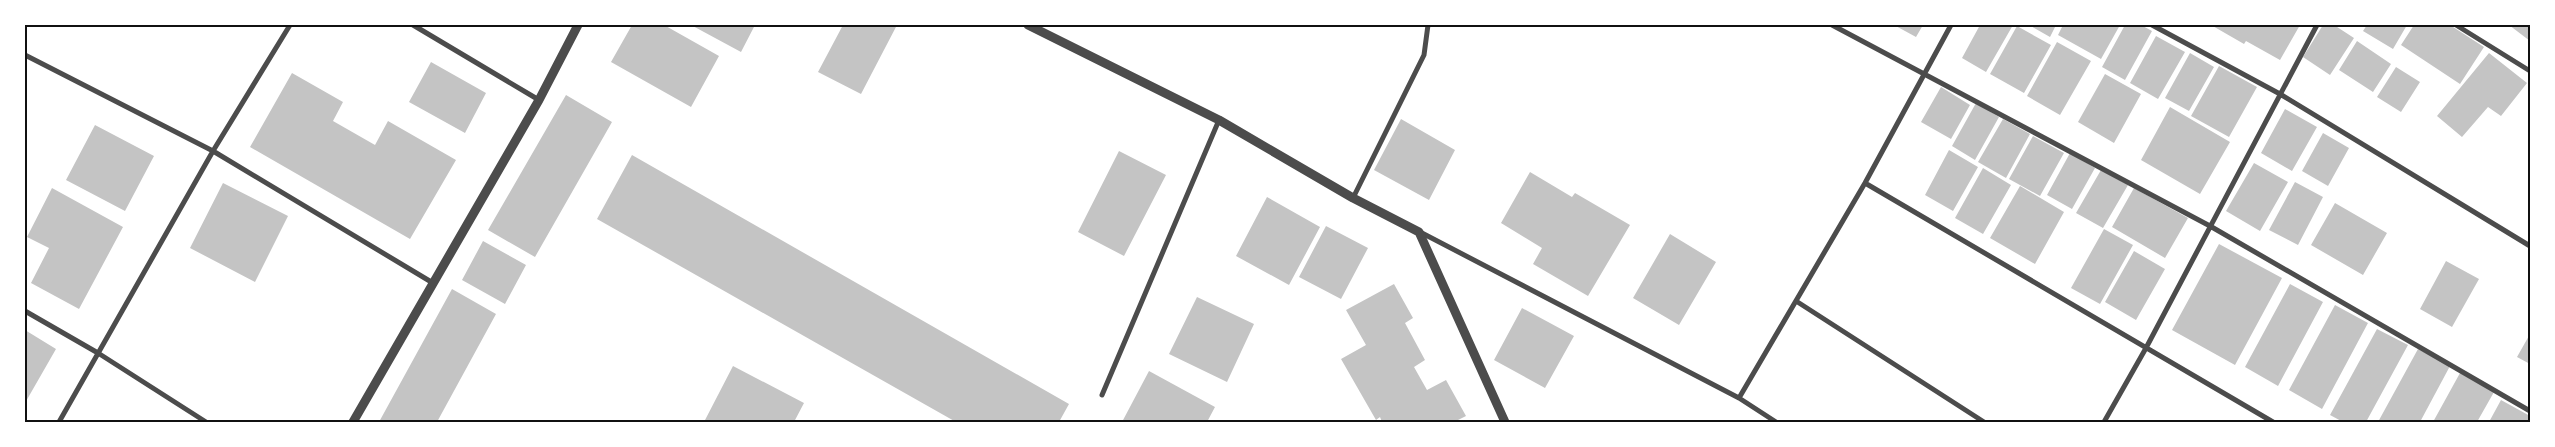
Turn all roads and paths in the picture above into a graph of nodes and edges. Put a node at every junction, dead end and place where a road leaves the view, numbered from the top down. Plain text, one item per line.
1 (290, 25) edge
2 (413, 25) edge
3 (578, 25) edge
4 (1028, 25) edge
5 (1428, 25) edge
6 (1832, 25) edge
7 (1952, 25) edge
8 (2152, 25) edge
9 (2317, 25) edge
10 (2456, 25) edge
11 (25, 56) edge
12 (2530, 71) edge
13 (1924, 75) junction
14 (2280, 94) junction
15 (539, 100) junction
16 (1219, 120) junction
17 (212, 151) junction
18 (1865, 182) junction
19 (1354, 198) junction
20 (2210, 226) junction
21 (1419, 232) junction
22 (2530, 246) edge
23 (433, 283) junction
24 (1796, 300) junction
25 (25, 311) edge
26 (2146, 348) junction
27 (98, 353) junction
28 (1102, 396) dead end
29 (1739, 398) junction
30 (2530, 411) edge
31 (59, 422) edge
32 (206, 422) edge
33 (353, 422) edge
34 (1504, 422) edge
35 (1776, 422) edge
36 (1984, 422) edge
37 (2104, 422) edge
38 (2273, 422) edge

1 - 17 street
2 - 15 street
3 - 15 street
4 - 16 street
5 - 19 street
6 - 13 street
7 - 13 street
8 - 14 street
9 - 14 street
10 - 12 street
11 - 17 street
13 - 18 street
13 - 20 street
14 - 20 street
14 - 22 street
15 - 23 street
16 - 19 street
16 - 28 street
17 - 23 street
17 - 27 street
18 - 24 street
18 - 26 street
19 - 21 street
20 - 26 street
20 - 30 street
21 - 29 street
21 - 34 street
23 - 33 street
24 - 29 street
24 - 36 street
25 - 27 street
26 - 37 street
26 - 38 street
27 - 31 street
27 - 32 street
29 - 35 street

